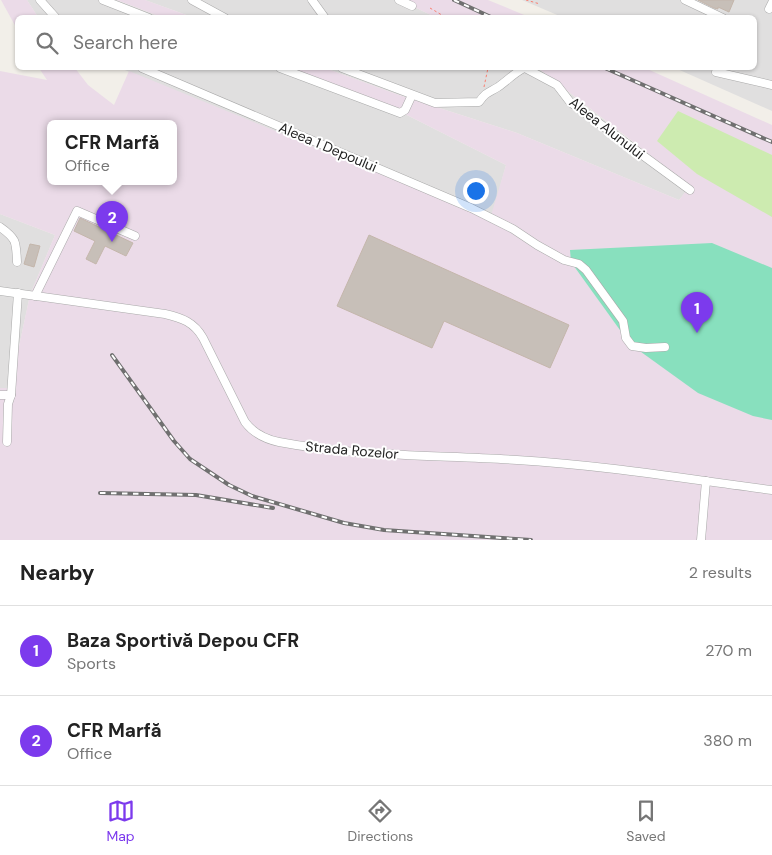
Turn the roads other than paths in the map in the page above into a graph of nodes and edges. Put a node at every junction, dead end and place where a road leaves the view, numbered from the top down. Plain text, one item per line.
1 (41, 0) edge
2 (103, 0) edge
3 (192, 0) edge
4 (312, 0) edge
5 (399, 0) edge
6 (685, 0) edge
7 (412, 6) dead end
8 (54, 15) edge
9 (141, 15) edge
10 (220, 15) edge
11 (323, 15) edge
12 (717, 15) edge
13 (147, 70) edge
14 (285, 70) edge
15 (347, 70) edge
16 (521, 70) edge
17 (529, 70) edge
18 (716, 72) dead end
19 (772, 85) edge
20 (412, 95) junction
21 (690, 190) dead end
22 (0, 226) edge
23 (135, 236) dead end
24 (17, 262) dead end
25 (0, 291) edge
26 (18, 293) junction
27 (35, 296) junction
28 (665, 347) dead end
29 (0, 395) edge
30 (12, 395) junction
31 (7, 442) dead end
32 (706, 481) junction
33 (772, 490) edge
34 (701, 540) edge

1 - 8 street
2 - 9 street
3 - 10 street
4 - 11 street
5 - 7 street
6 - 12 street
13 - 28 street, Aleea 1 Depoului
14 - 20 street
15 - 20 street, Aleea Alunului
16 - 20 street, Aleea Alunului
17 - 21 street, Aleea Alunului
18 - 19 street
22 - 24 street
23 - 27 street
25 - 26 street, Strada Rozelor
26 - 27 street, Strada Rozelor
26 - 30 street
27 - 32 street, Strada Rozelor
29 - 30 street
30 - 31 street
32 - 33 street, Strada Rozelor
32 - 34 street

